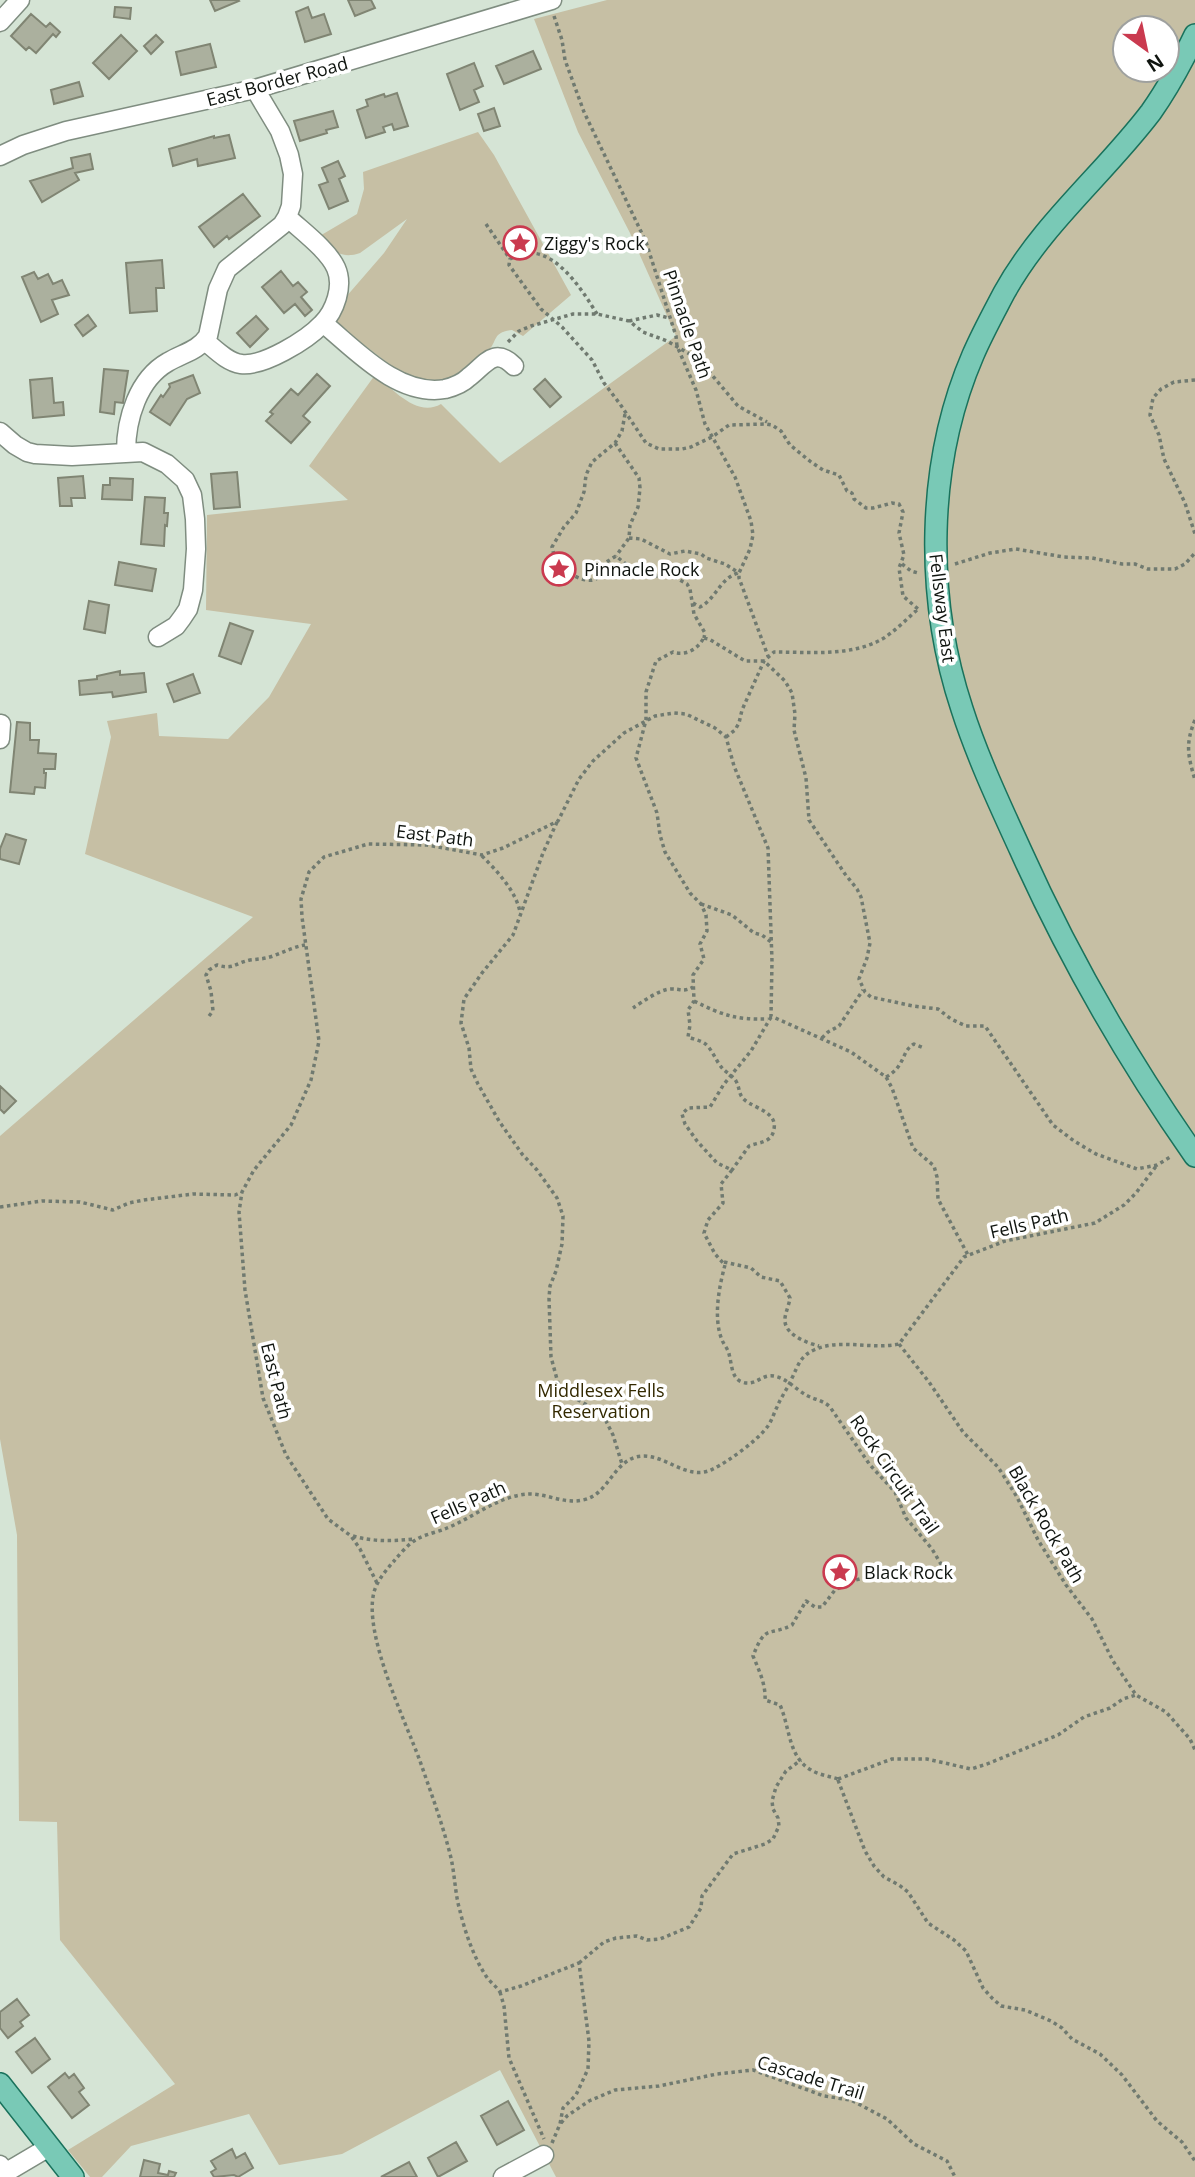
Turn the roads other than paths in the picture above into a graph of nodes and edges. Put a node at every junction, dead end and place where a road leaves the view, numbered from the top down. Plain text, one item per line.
1 (20, 0) edge
2 (550, 1) edge
3 (0, 22) edge
4 (1195, 35) edge
5 (255, 89) junction
6 (0, 156) edge
7 (287, 218) junction
8 (323, 323) junction
9 (205, 341) junction
10 (514, 366) dead end
11 (0, 432) edge
12 (126, 452) junction
13 (158, 637) dead end
14 (1, 724) edge
15 (0, 739) edge
16 (1195, 1156) edge
17 (0, 2086) edge
18 (49, 2147) junction
19 (544, 2155) road end
20 (0, 2165) edge
21 (73, 2177) edge
22 (503, 2177) edge

1 - 3 street
2 - 5 street, East Border Road
4 - 16 main road, Fellsway East
5 - 6 street, East Border Road
5 - 7 street
7 - 8 street
7 - 9 street
8 - 9 street
8 - 10 street
9 - 12 street
11 - 12 street
12 - 13 street
14 - 15 street
17 - 18 main road
18 - 20 street
18 - 21 main road
19 - 22 street

